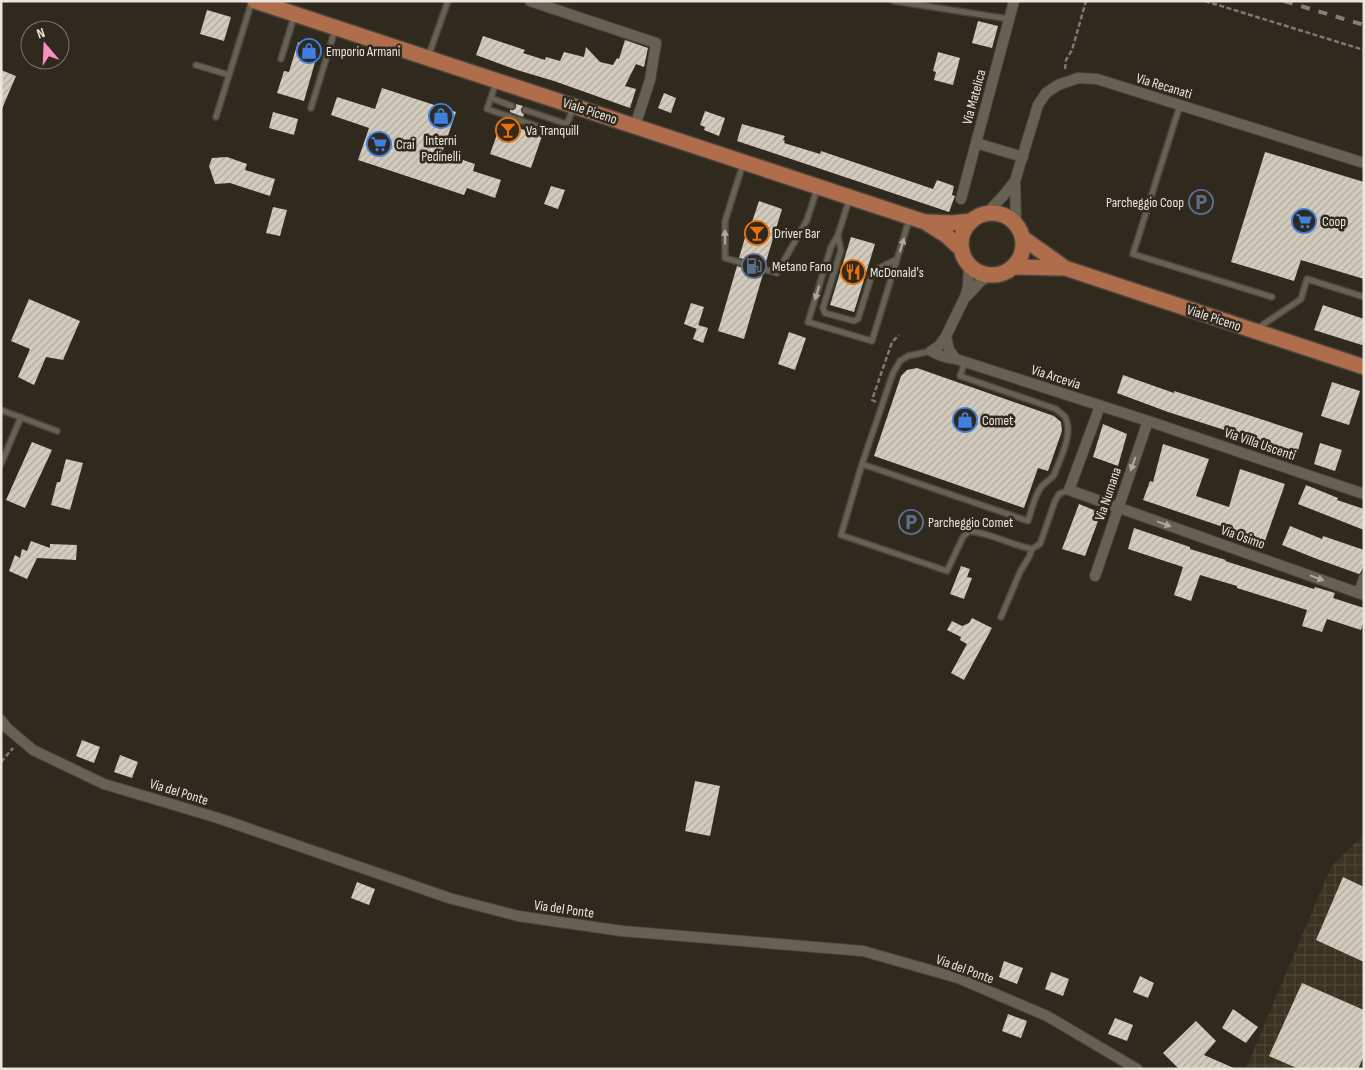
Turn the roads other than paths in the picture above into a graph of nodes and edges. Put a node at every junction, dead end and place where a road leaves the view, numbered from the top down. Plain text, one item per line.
1 (254, 1) edge
2 (448, 1) edge
3 (530, 1) edge
4 (894, 1) edge
5 (1014, 1) edge
6 (295, 14) junction
7 (1009, 19) junction
8 (336, 28) junction
9 (428, 57) junction
10 (281, 59) dead end
11 (196, 64) dead end
12 (229, 75) junction
13 (497, 80) junction
14 (491, 98) junction
15 (1180, 105) junction
16 (512, 106) dead end
17 (573, 106) junction
18 (311, 108) dead end
19 (525, 110) dead end
20 (216, 117) dead end
21 (567, 124) junction
22 (635, 126) junction
23 (976, 143) junction
24 (1023, 157) junction
25 (744, 162) junction
26 (1364, 163) edge
27 (1015, 181) junction
28 (818, 186) junction
29 (850, 197) junction
30 (961, 199) dead end
31 (986, 214) junction
32 (917, 219) junction
33 (972, 221) junction
34 (1016, 224) junction
35 (838, 235) junction
36 (1023, 238) junction
37 (962, 250) junction
38 (897, 259) junction
39 (969, 265) junction
40 (1013, 268) junction
41 (1065, 268) junction
42 (990, 275) junction
43 (1272, 297) dead end
44 (1364, 297) edge
45 (965, 298) junction
46 (1254, 331) junction
47 (946, 336) junction
48 (931, 351) junction
49 (960, 361) junction
50 (1364, 367) edge
51 (1100, 406) junction
52 (1, 410) edge
53 (21, 418) junction
54 (1148, 421) junction
55 (57, 431) dead end
56 (1, 464) edge
57 (862, 464) junction
58 (1069, 490) junction
59 (1364, 494) edge
60 (1118, 507) junction
61 (1032, 549) junction
62 (1095, 576) dead end
63 (1364, 578) edge
64 (1361, 594) edge
65 (1001, 617) dead end
66 (1, 720) edge
67 (1137, 1069) edge

1 - 6 main road, Viale Piceno
1 - 12 lane
2 - 9 lane
3 - 22 street
4 - 7 lane
5 - 7 street, Via Matelica
6 - 8 main road, Viale Piceno
6 - 10 lane
7 - 23 street, Via Matelica
8 - 9 main road, Viale Piceno
8 - 18 lane
9 - 13 main road, Viale Piceno
11 - 12 lane
12 - 20 lane
13 - 14 lane
13 - 17 main road, Viale Piceno
14 - 16 lane
14 - 21 lane
15 - 24 street, Via Recanati
15 - 26 street, Via Recanati
15 - 43 lane
17 - 21 lane
17 - 22 main road, Viale Piceno
19 - 21 lane
22 - 25 main road, Viale Piceno
23 - 24 street
23 - 30 street, Via Matelica
24 - 27 street, Via Recanati
25 - 28 main road, Viale Piceno
28 -> 25 lane
27 - 31 street, Via Recanati
27 - 34 street, Via Recanati
28 - 29 main road, Viale Piceno
29 - 32 main road, Viale Piceno
29 - 35 lane
31 - 33 main road, Viale Piceno
31 - 34 main road
32 - 33 main road, Viale Piceno
32 - 37 main road, Viale Piceno
38 -> 32 lane
33 - 37 main road
34 - 36 main road, Viale Piceno
35 - 38 lane
35 -> 38 lane
36 - 40 main road
36 - 41 main road, Viale Piceno
37 - 39 main road, Viale Piceno
39 - 42 main road
39 - 45 street
40 - 41 main road, Viale Piceno
40 - 42 main road, Viale Piceno
41 - 46 main road, Viale Piceno
42 - 45 street
44 - 46 lane
45 - 47 street
46 - 50 main road, Viale Piceno
47 - 48 street
47 - 49 street
48 - 49 street, Via Arcevia
48 - 57 lane
49 - 51 street, Via Arcevia
49 - 57 lane
51 - 54 street, Via Arcevia
51 - 58 street
52 - 53 lane
53 - 55 lane
53 - 56 lane
54 - 59 street, Via Villa Uscenti
54 -> 60 street, Via Numana
57 - 61 lane
58 - 60 street, Via Osimo
58 - 61 lane
60 - 62 street, Via Numana
60 -> 64 street, Via Osimo
61 - 65 lane
63 - 64 street
66 - 67 street, Via del Ponte

